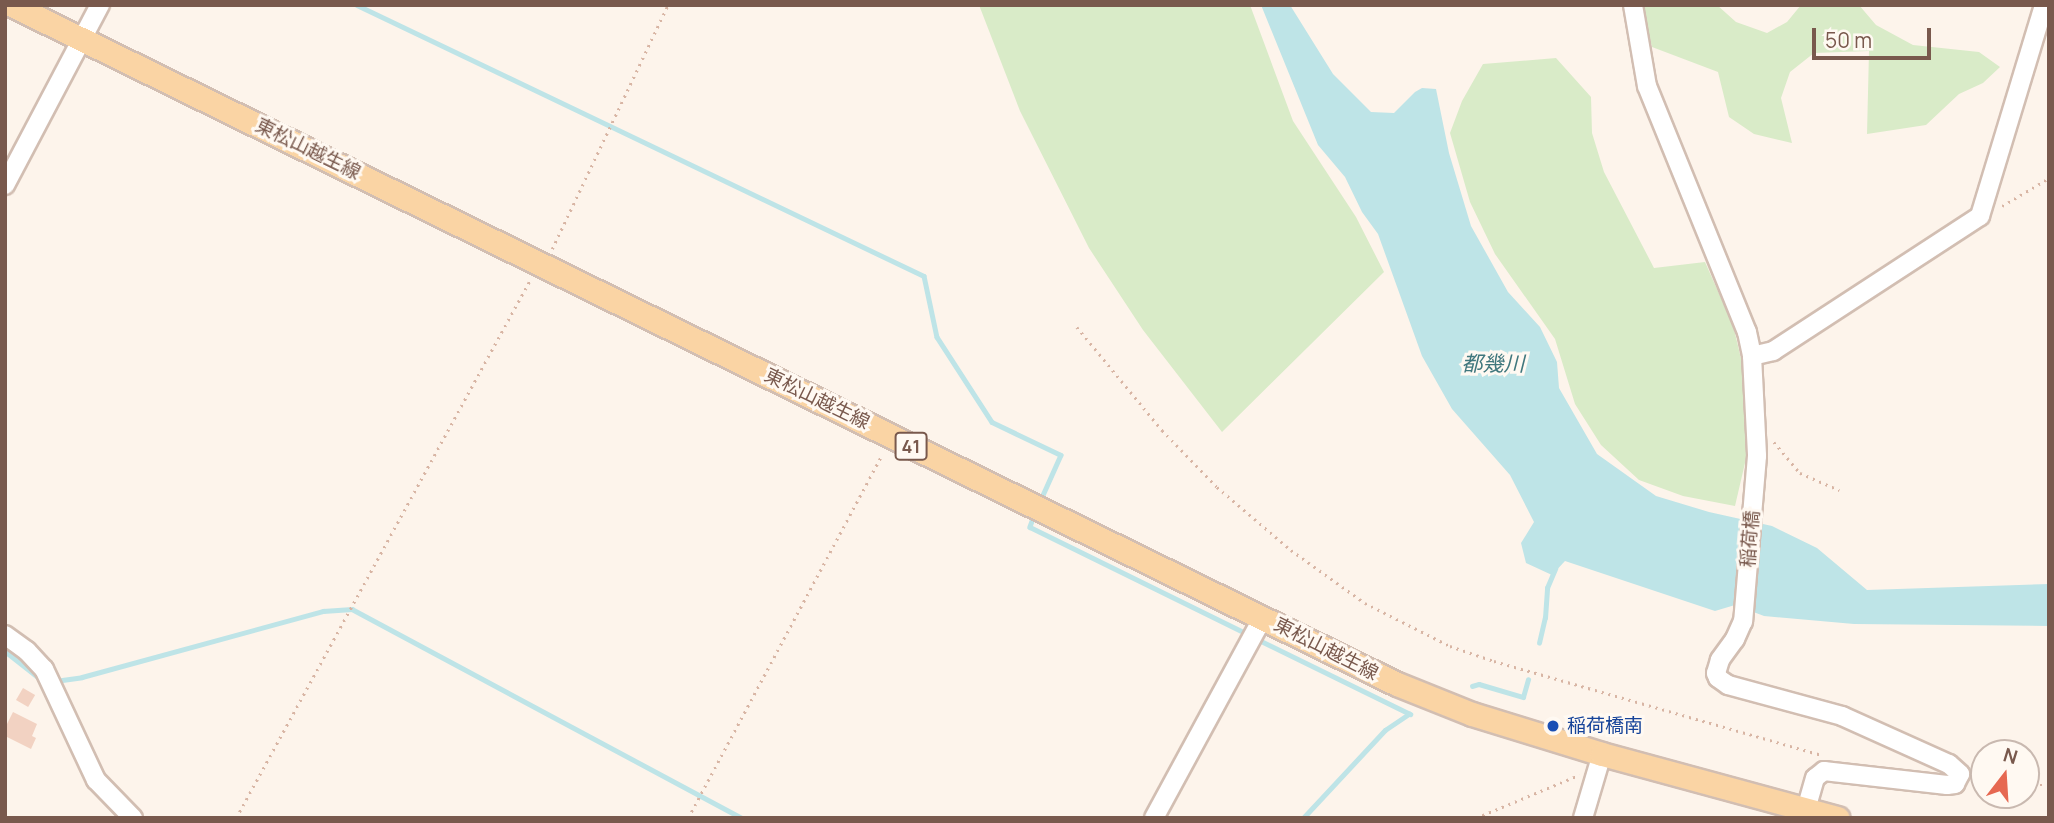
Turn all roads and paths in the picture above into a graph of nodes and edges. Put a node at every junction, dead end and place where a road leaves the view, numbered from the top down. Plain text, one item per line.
1 (12, 5) edge
2 (100, 5) edge
3 (668, 5) edge
4 (1633, 5) edge
5 (2043, 5) edge
6 (83, 41) junction
7 (2049, 178) edge
8 (5, 185) edge
9 (1980, 216) junction
10 (542, 264) junction
11 (1077, 327) dead end
12 (1752, 356) junction
13 (1756, 420) junction
14 (891, 436) junction
15 (1839, 490) dead end
16 (1263, 617) junction
17 (5, 635) edge
18 (1832, 757) dead end
19 (1599, 764) junction
20 (1959, 778) junction
21 (1970, 780) edge
22 (1806, 810) junction
23 (133, 818) edge
24 (236, 818) edge
25 (688, 818) edge
26 (1154, 818) edge
27 (1476, 818) edge
28 (1583, 818) edge
29 (1838, 818) edge

1 - 6 main road, 東松山越生線 / 41
2 - 6 street
3 - 10 path
4 - 12 street, 稲荷橋
5 - 9 street
6 - 8 street
6 - 10 main road, 東松山越生線 / 41
7 - 9 path
9 - 12 street
10 - 14 main road, 東松山越生線 / 41
10 - 24 path
11 - 18 path
12 - 13 street, 稲荷橋
13 - 15 path
13 - 20 street, 稲荷橋
14 - 16 main road, 東松山越生線 / 41
14 - 25 path
16 - 19 main road, 東松山越生線 / 41
16 - 26 street
17 - 23 street
19 - 22 main road, 東松山越生線 / 41
19 - 27 path
19 - 28 street
20 - 21 path
20 - 22 street
22 - 29 main road, 東松山越生線 / 41

